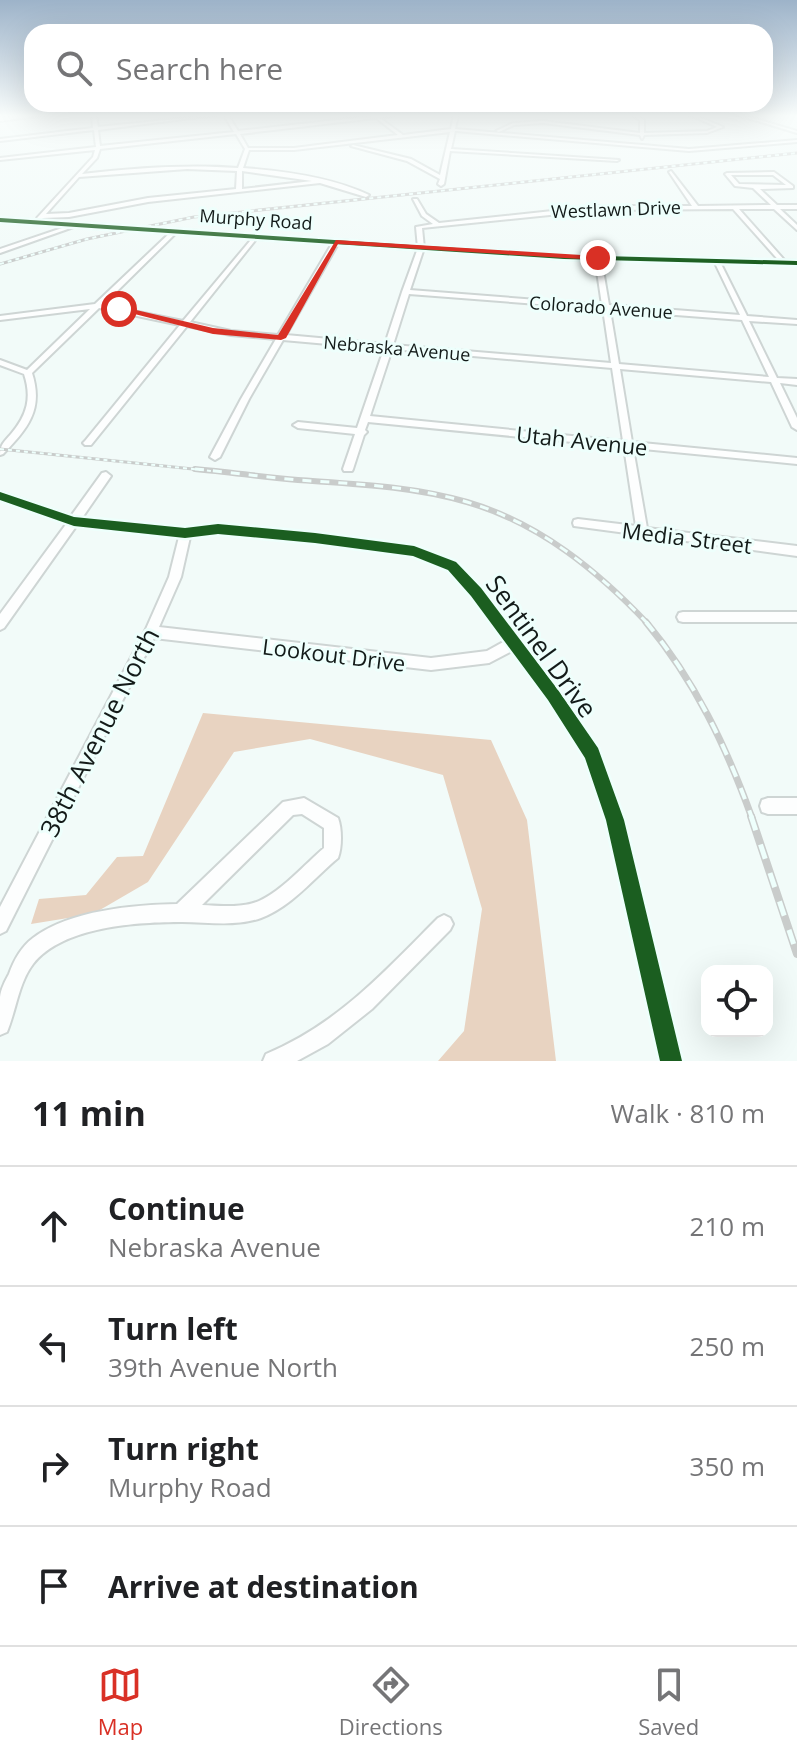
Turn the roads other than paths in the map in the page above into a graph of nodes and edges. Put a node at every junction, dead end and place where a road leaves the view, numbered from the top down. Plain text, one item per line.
1 (88, 165) edge
2 (241, 165) edge
3 (413, 165) edge
4 (445, 165) edge
5 (240, 168) junction
6 (671, 172) dead end
7 (78, 176) junction
8 (442, 178) junction
9 (324, 180) junction
10 (441, 186) dead end
11 (755, 187) junction
12 (239, 191) junction
13 (366, 195) dead end
14 (415, 200) dead end
15 (695, 206) junction
16 (733, 206) junction
17 (774, 207) junction
18 (797, 207) edge
19 (39, 219) junction
20 (0, 220) edge
21 (436, 223) junction
22 (76, 225) junction
23 (797, 228) edge
24 (175, 231) junction
25 (255, 237) junction
26 (336, 242) junction
27 (421, 248) junction
28 (0, 251) edge
29 (598, 258) junction
30 (717, 261) junction
31 (784, 263) junction
32 (797, 263) edge
33 (405, 292) junction
34 (99, 306) junction
35 (607, 307) junction
36 (745, 317) junction
37 (0, 318) edge
38 (797, 322) edge
39 (183, 325) junction
40 (281, 338) junction
41 (387, 347) junction
42 (0, 362) edge
43 (616, 366) junction
44 (28, 373) junction
45 (776, 380) junction
46 (797, 382) edge
47 (366, 419) junction
48 (298, 425) dead end
49 (797, 427) edge
50 (362, 432) junction
51 (88, 443) dead end
52 (628, 444) junction
53 (0, 452) edge
54 (215, 457) dead end
55 (797, 461) edge
56 (348, 469) dead end
57 (106, 476) dead end
58 (0, 496) edge
59 (74, 521) junction
60 (578, 523) dead end
61 (642, 531) junction
62 (185, 533) junction
63 (797, 551) edge
64 (683, 617) dead end
65 (797, 617) edge
66 (0, 624) edge
67 (151, 632) junction
68 (513, 644) junction
69 (768, 806) dead end
70 (797, 806) edge
71 (181, 913) junction
72 (444, 924) dead end
73 (0, 925) edge
74 (0, 1025) edge
75 (273, 1061) edge
76 (671, 1061) edge

1 - 7 street
2 - 5 street
3 - 8 street
4 - 8 street
5 - 7 street
5 - 9 street
5 - 12 street
6 - 15 street
7 - 19 street
8 - 10 street
9 - 12 street
9 - 13 street
11 - 11 street
11 - 17 street
12 - 19 street
14 - 21 street
15 - 16 street, Westlawn Drive
15 - 21 street, Westlawn Drive
16 - 17 street, Westlawn Drive
16 - 31 street
17 - 18 street, Westlawn Drive
17 - 23 street
19 - 20 main road, Murphy Road
19 - 22 main road, Murphy Road
21 - 27 street
22 - 24 main road, Murphy Road
22 - 28 street
24 - 25 main road, Murphy Road
24 - 34 street
25 - 26 main road, Murphy Road
25 - 39 street
26 - 27 main road, Murphy Road
26 - 40 street
27 - 29 main road, Murphy Road
27 - 33 street
29 - 30 main road, Murphy Road
29 - 35 street
30 - 31 main road, Murphy Road
30 - 36 street
31 - 32 main road, Murphy Road
33 - 35 street, Colorado Avenue
33 - 41 street
34 - 37 street, Nebraska Avenue
34 - 39 street, Nebraska Avenue
34 - 44 street
35 - 36 street, Colorado Avenue
35 - 43 street
36 - 38 street, Colorado Avenue
36 - 45 street
39 - 40 street, Nebraska Avenue
39 - 51 street
40 - 41 street, Nebraska Avenue
40 - 54 street
41 - 43 street, Nebraska Avenue
41 - 47 street
42 - 44 street
43 - 45 street, Nebraska Avenue
43 - 52 street
44 - 53 street
45 - 46 street, Nebraska Avenue
45 - 49 street
47 - 50 street
47 - 52 street, Utah Avenue
48 - 50 street
50 - 56 street
52 - 55 street, Utah Avenue
52 - 61 street
57 - 59 street
58 - 59 street, Sentinel Drive
59 - 62 street, Sentinel Drive
59 - 66 street
60 - 61 street, Media Street
61 - 63 street, Media Street
62 - 67 street, 38th Avenue North
62 - 68 street, Sentinel Drive
64 - 65 street
67 - 68 street, Lookout Drive
67 - 73 street, 38th Avenue North
68 - 76 street, Sentinel Drive
69 - 70 street
71 - 71 street
71 - 74 street
72 - 75 street

